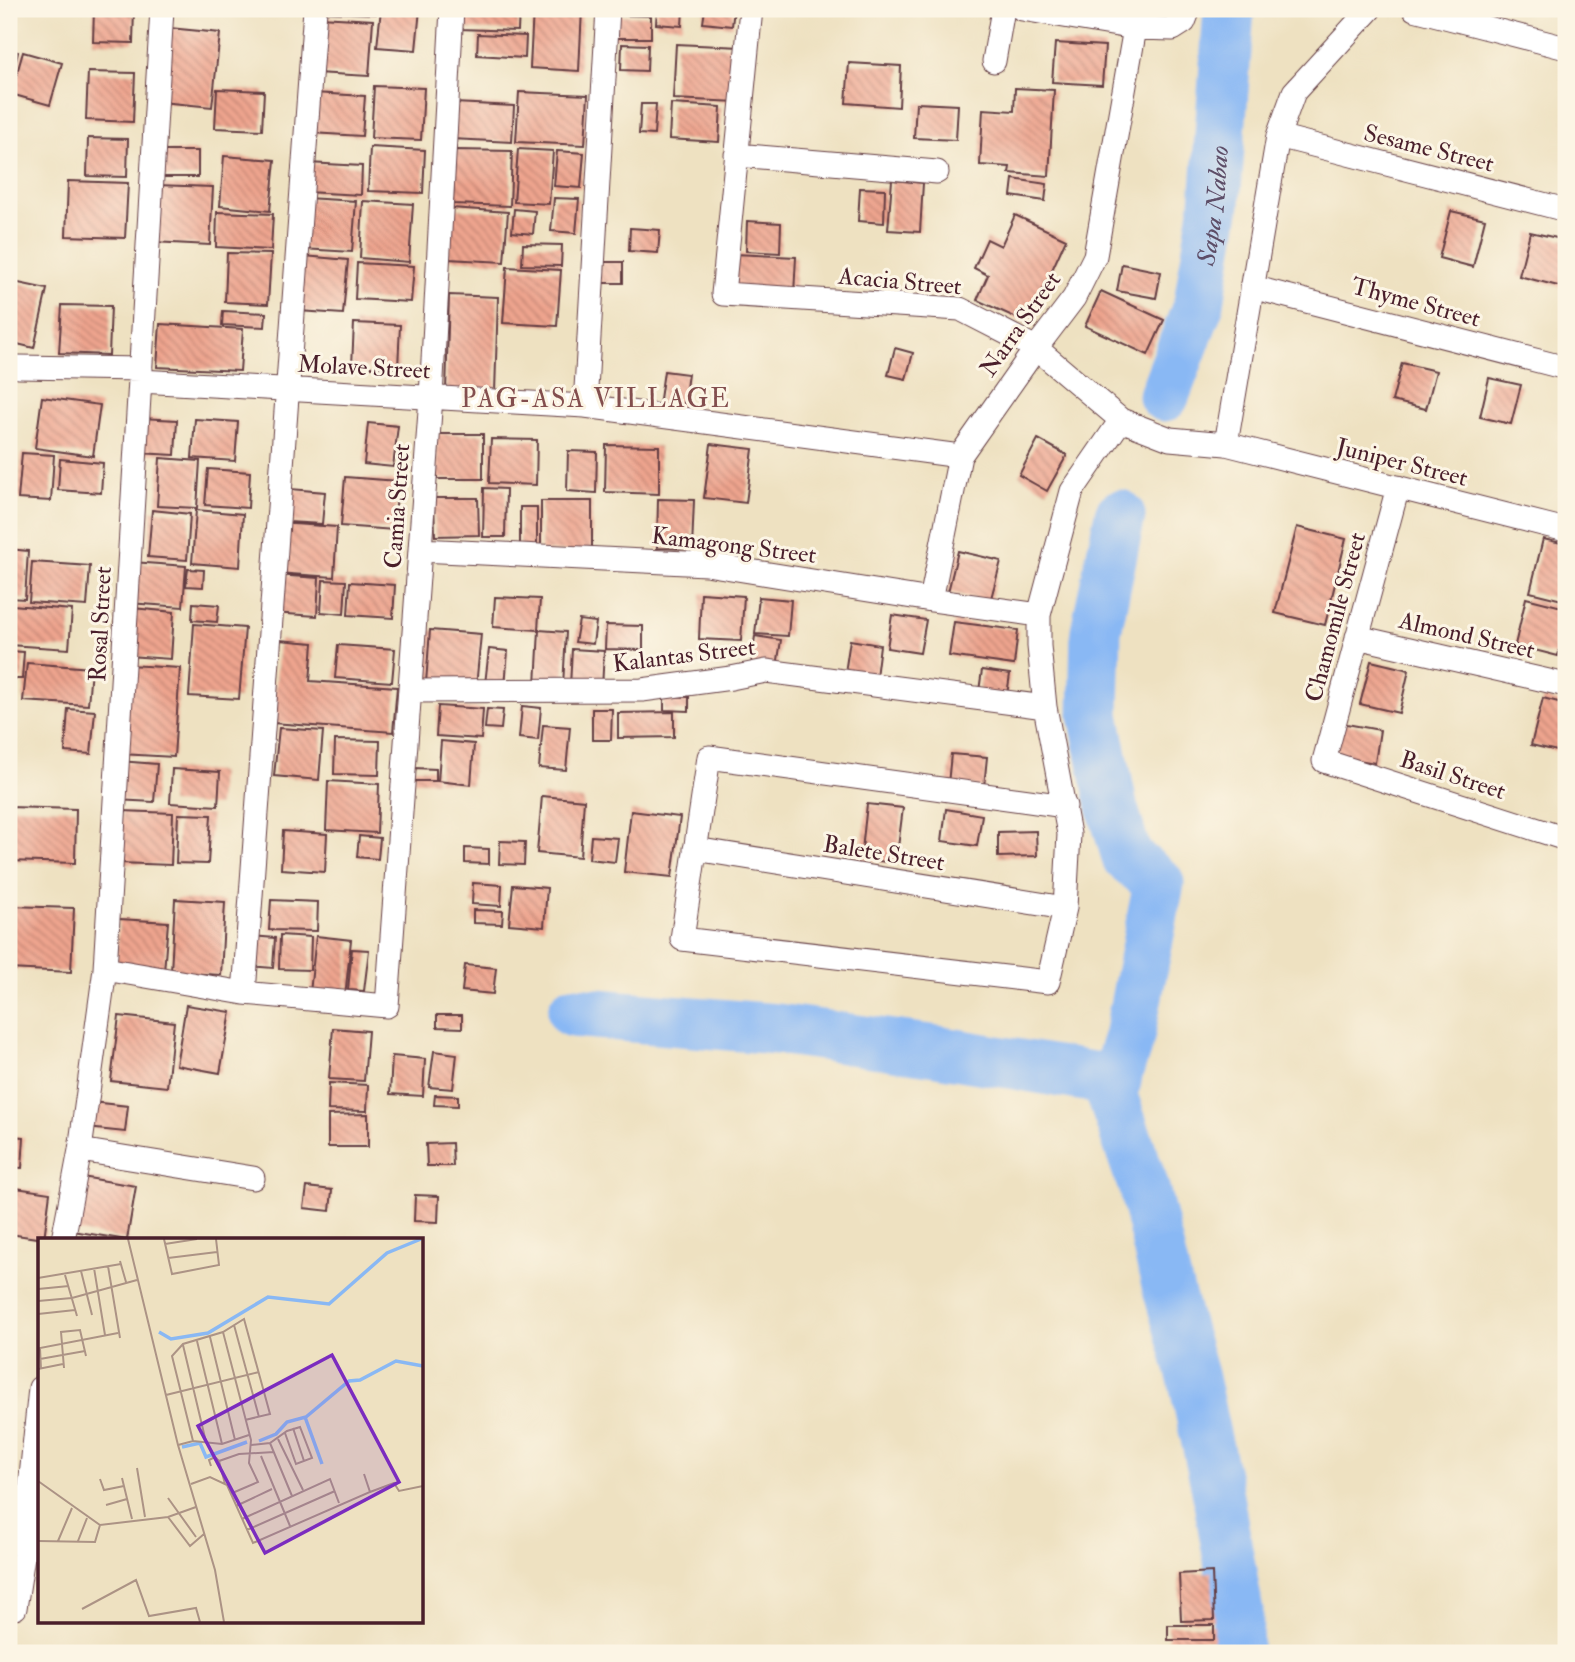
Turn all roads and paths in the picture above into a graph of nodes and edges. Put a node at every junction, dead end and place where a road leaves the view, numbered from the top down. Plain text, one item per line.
1 (162, 9) edge
2 (315, 9) edge
3 (452, 9) edge
4 (608, 9) edge
5 (751, 9) edge
6 (1003, 9) edge
7 (1021, 9) edge
8 (1189, 9) edge
9 (1370, 9) edge
10 (1414, 9) edge
11 (1135, 28) junction
12 (1566, 48) edge
13 (994, 61) dead end
14 (1278, 136) junction
15 (736, 155) junction
16 (937, 172) dead end
17 (1566, 210) edge
18 (1252, 287) junction
19 (1036, 348) junction
20 (19, 367) dead end
21 (1566, 368) edge
22 (141, 375) junction
23 (288, 389) junction
24 (431, 397) junction
25 (585, 406) junction
26 (1121, 420) junction
27 (1226, 444) junction
28 (960, 456) junction
29 (1398, 487) junction
30 (1566, 530) edge
31 (420, 550) junction
32 (931, 600) junction
33 (1039, 615) junction
34 (1357, 637) junction
35 (1566, 684) edge
36 (410, 691) junction
37 (1045, 707) junction
38 (1324, 761) joint
39 (1065, 806) junction
40 (1566, 839) edge
41 (695, 849) junction
42 (1065, 908) junction
43 (106, 969) junction
44 (244, 993) junction
45 (80, 1150) junction
46 (253, 1178) dead end
47 (63, 1238) edge
48 (38, 1408) edge
49 (9, 1607) edge

1 - 22 street, Rosal Street
2 - 23 street
3 - 24 street, Camia Street
4 - 25 street
5 - 15 street
6 - 13 street
7 - 11 street
8 - 11 street
9 - 14 street
10 - 12 street
11 - 19 street, Narra Street
14 - 17 street, Sesame Street
14 - 18 street
15 - 16 street
15 - 19 street, Acacia Street
18 - 21 street, Thyme Street
18 - 27 street
19 - 26 street, Acacia Street
19 - 28 street, Narra Street
20 - 22 street, Molave Street
22 - 23 street, Molave Street
22 - 43 street, Rosal Street
23 - 24 street, Molave Street
23 - 44 street
24 - 25 street, Molave Street
24 - 31 street, Camia Street
25 - 28 street, Molave Street
26 - 27 street, Juniper Street
26 - 33 street
27 - 29 street, Juniper Street
28 - 32 street, Narra Street
29 - 30 street, Juniper Street
29 - 34 street, Chamomile Street
31 - 32 street, Kamagong Street
31 - 36 street, Camia Street
32 - 33 street, Kamagong Street
33 - 37 street
34 - 35 street, Almond Street
34 - 38 street, Chamomile Street
36 - 37 street, Kalantas Street
36 - 44 street, Camia Street
37 - 39 street
38 - 40 street, Basil Street
39 - 41 street
39 - 42 street
41 - 42 street, Balete Street
41 - 42 street
43 - 44 street
43 - 45 street, Rosal Street
45 - 46 street
45 - 47 street, Rosal Street
48 - 49 street

